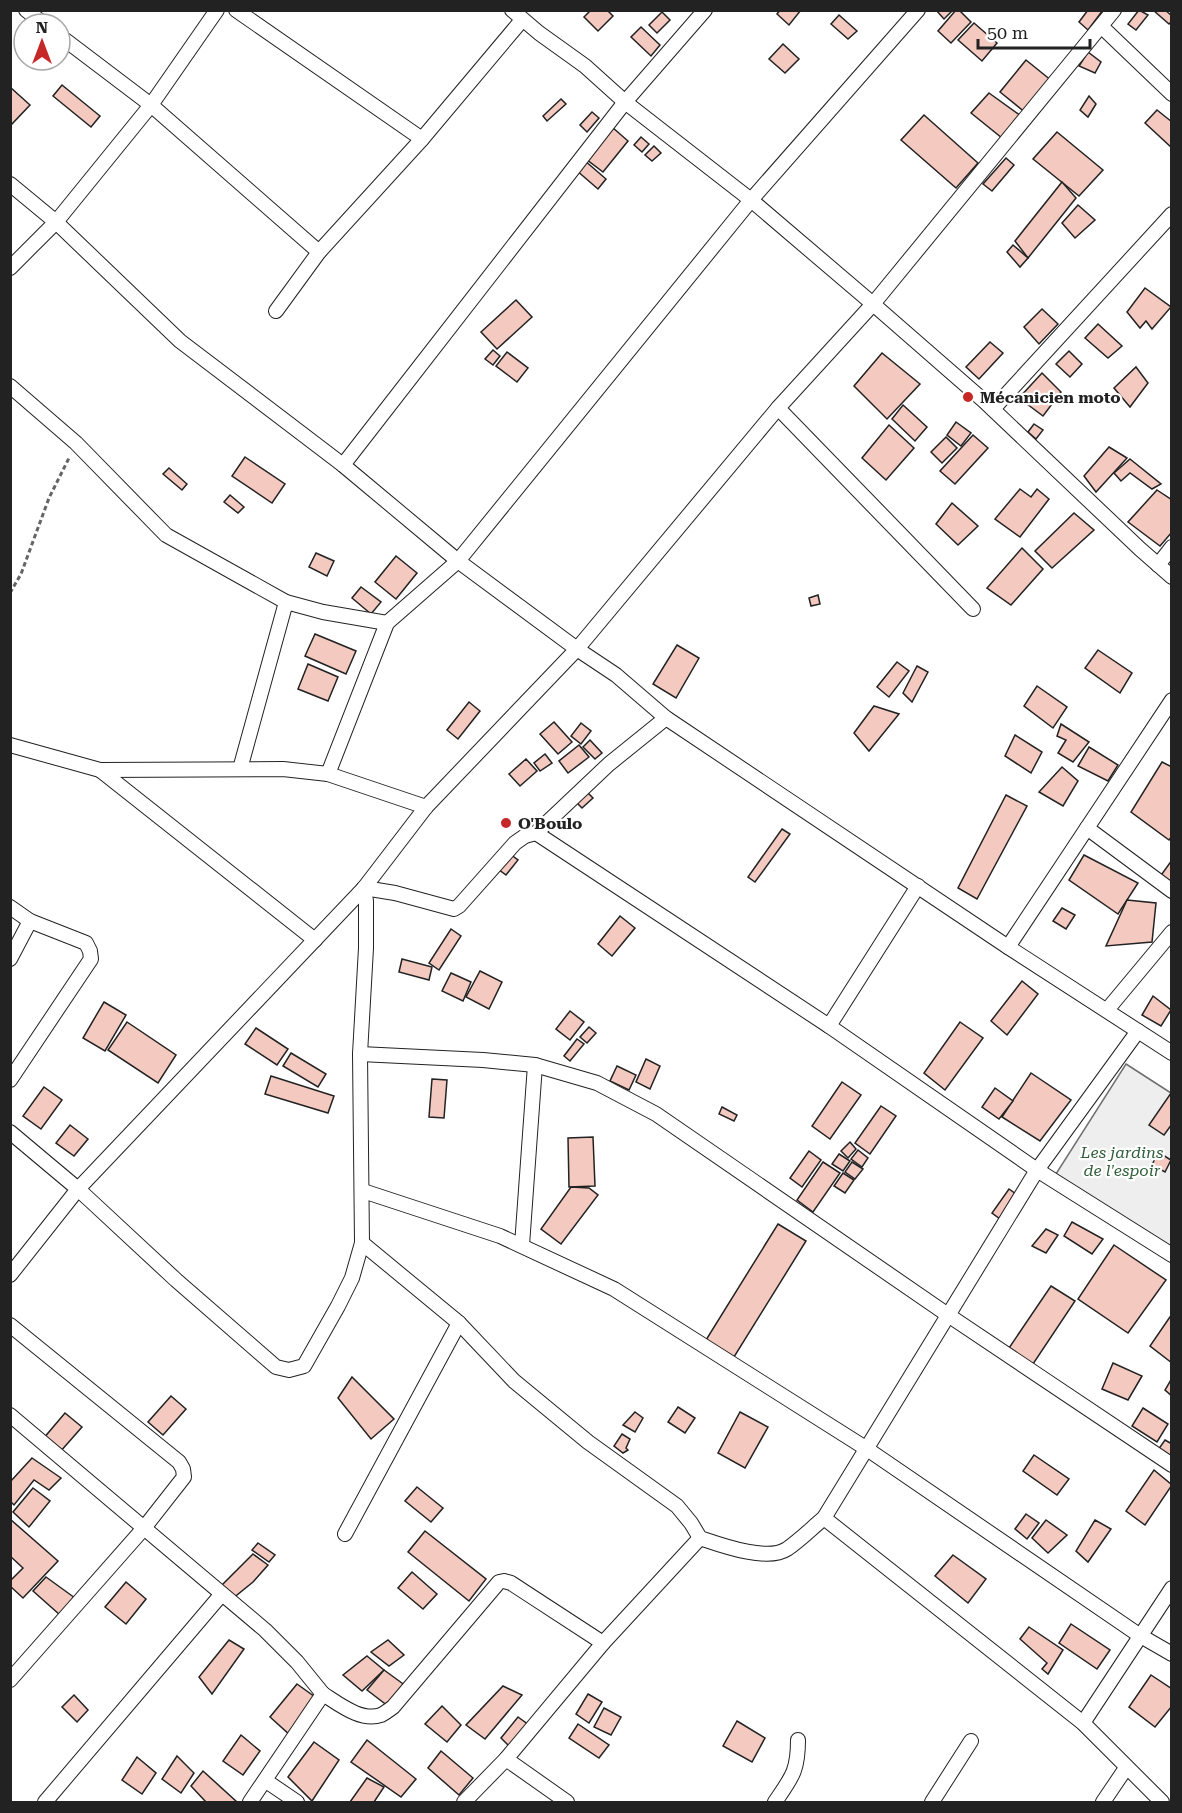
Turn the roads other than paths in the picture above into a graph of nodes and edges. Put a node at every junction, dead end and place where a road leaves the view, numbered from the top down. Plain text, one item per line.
1 (217, 10) edge
2 (236, 10) edge
3 (705, 10) edge
4 (918, 10) edge
5 (1114, 10) edge
6 (517, 15) edge
7 (1102, 27) junction
8 (72, 45) edge
9 (1172, 94) edge
10 (625, 102) junction
11 (151, 105) junction
12 (422, 139) junction
13 (10, 184) edge
14 (751, 200) junction
15 (1172, 214) edge
16 (56, 222) junction
17 (319, 252) junction
18 (10, 267) edge
19 (873, 304) junction
20 (276, 311) dead end
21 (10, 386) edge
22 (778, 408) junction
23 (993, 409) junction
24 (343, 465) junction
25 (1172, 547) edge
26 (458, 561) junction
27 (1158, 565) junction
28 (1172, 577) edge
29 (286, 602) junction
30 (973, 609) dead end
31 (387, 623) junction
32 (577, 650) junction
33 (1172, 700) edge
34 (666, 718) junction
35 (10, 745) edge
36 (240, 768) junction
37 (100, 770) junction
38 (328, 774) junction
39 (426, 807) junction
40 (1087, 828) junction
41 (536, 833) junction
42 (918, 886) junction
43 (364, 888) junction
44 (1172, 891) edge
45 (10, 907) edge
46 (30, 921) junction
47 (1172, 932) edge
48 (315, 940) junction
49 (1008, 946) junction
50 (10, 959) edge
51 (1107, 1010) junction
52 (829, 1026) junction
53 (1138, 1031) junction
54 (1172, 1053) edge
55 (360, 1054) junction
56 (535, 1065) junction
57 (10, 1080) edge
58 (10, 1132) edge
59 (1037, 1170) junction
60 (78, 1189) junction
61 (363, 1191) junction
62 (363, 1243) junction
63 (522, 1245) junction
64 (1172, 1255) edge
65 (10, 1275) edge
66 (948, 1315) junction
67 (459, 1323) junction
68 (10, 1324) edge
69 (10, 1415) edge
70 (867, 1449) junction
71 (1172, 1465) edge
72 (824, 1518) junction
73 (144, 1528) junction
74 (345, 1534) dead end
75 (700, 1538) junction
76 (1172, 1588) edge
77 (221, 1595) junction
78 (1139, 1635) junction
79 (603, 1643) junction
80 (1172, 1654) edge
81 (10, 1680) edge
82 (323, 1694) junction
83 (1083, 1723) junction
84 (798, 1740) dead end
85 (971, 1741) dead end
86 (506, 1760) junction
87 (1126, 1768) junction
88 (266, 1781) junction
89 (45, 1803) edge
90 (250, 1803) edge
91 (297, 1803) edge
92 (464, 1803) edge
93 (567, 1803) edge
94 (775, 1803) edge
95 (932, 1803) edge
96 (1103, 1803) edge
97 (1162, 1803) edge

1 - 11 street
2 - 12 street
3 - 10 street
4 - 14 street
5 - 7 street
6 - 10 street
6 - 12 street
7 - 9 street
7 - 19 street
8 - 11 street
10 - 14 street
10 - 24 street
11 - 16 street
11 - 17 street
12 - 17 street
13 - 16 street
14 - 19 street
14 - 26 street
15 - 23 street
16 - 18 street
16 - 24 street
17 - 20 street
19 - 22 street
19 - 23 street
21 - 29 street
22 - 30 street
22 - 32 street
23 - 27 street
24 - 26 street
25 - 27 street
26 - 31 street
26 - 32 street
27 - 28 street
29 - 31 street
29 - 36 street
31 - 38 street
32 - 34 street
32 - 39 street
33 - 40 street
34 - 41 street
34 - 42 street
35 - 37 street
36 - 37 street
36 - 38 street
37 - 48 street
38 - 39 street
39 - 43 street
40 - 44 street
40 - 49 street
41 - 43 street
41 - 52 street
42 - 49 street
42 - 52 street
43 - 48 street
43 - 55 street
45 - 46 street
46 - 50 street
46 - 57 street
47 - 51 street
48 - 60 street
49 - 51 street
51 - 53 street
52 - 59 street
53 - 54 street
53 - 59 street
55 - 56 street
55 - 61 street
56 - 63 street
56 - 66 street
58 - 60 street
59 - 64 street
59 - 66 street
60 - 62 street
60 - 65 street
61 - 62 street
61 - 63 street
62 - 67 street
63 - 70 street
66 - 70 street
66 - 71 street
67 - 74 street
67 - 75 street
68 - 73 street
69 - 73 street
70 - 72 street
70 - 78 street
72 - 75 street
72 - 83 street
73 - 77 street
73 - 81 street
75 - 79 street
76 - 78 street
77 - 82 street
77 - 89 street
78 - 80 street
78 - 83 street
79 - 82 street
79 - 86 street
82 - 88 street
83 - 87 street
84 - 94 street
85 - 95 street
86 - 92 street
86 - 93 street
87 - 96 street
87 - 97 street
88 - 90 street
88 - 91 street

